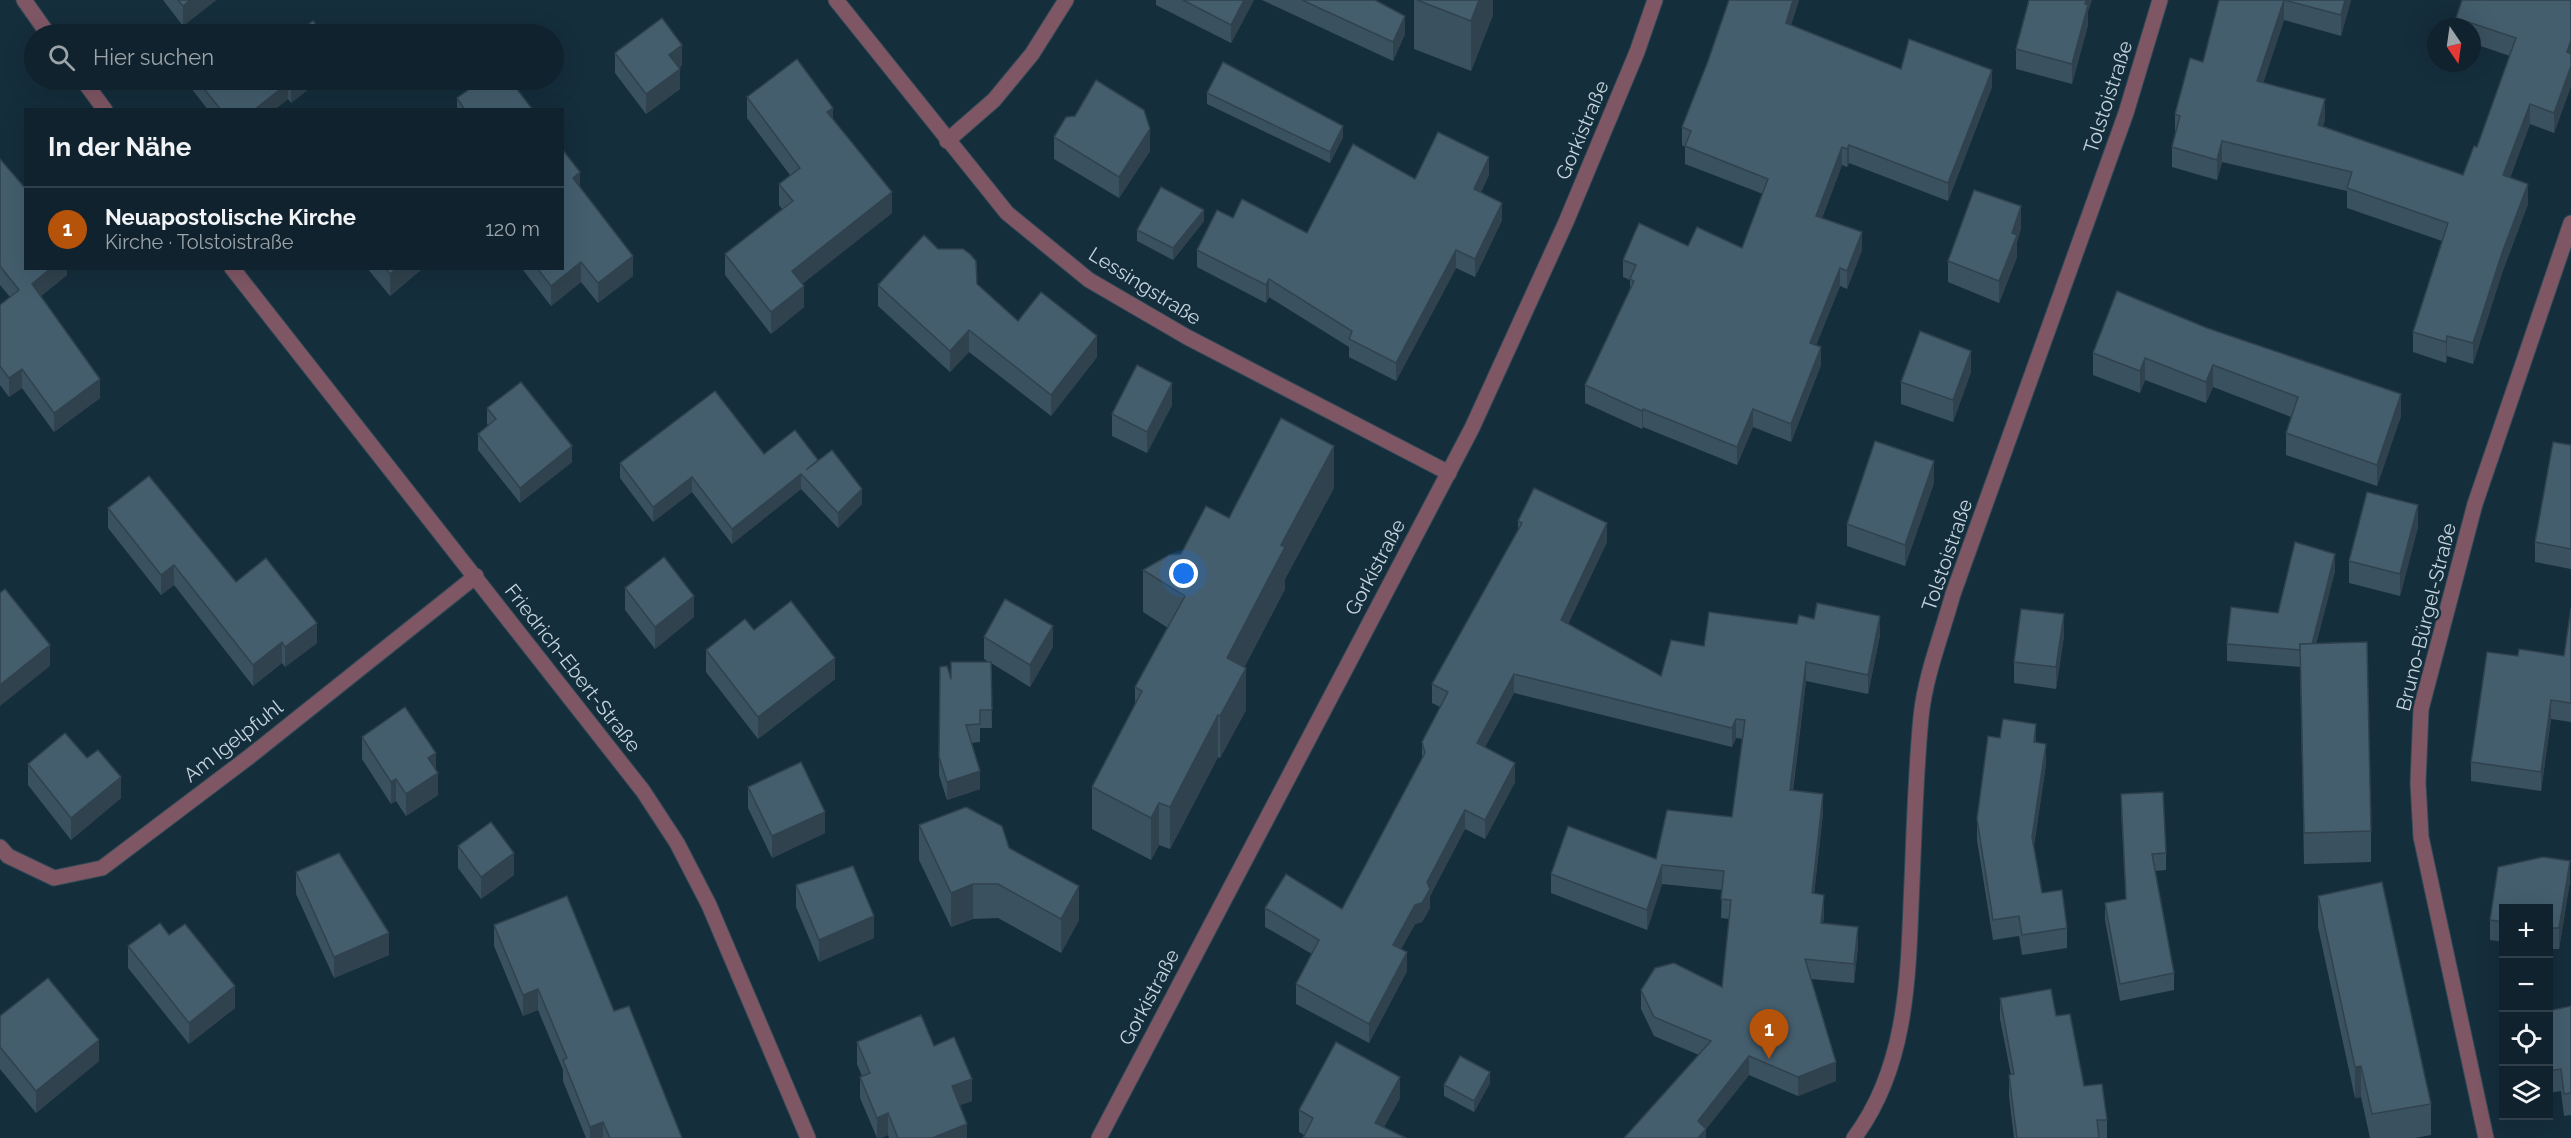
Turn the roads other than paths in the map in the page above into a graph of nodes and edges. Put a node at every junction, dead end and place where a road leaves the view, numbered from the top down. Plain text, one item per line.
1 (24, 0) edge
2 (836, 0) edge
3 (1066, 0) edge
4 (1655, 0) edge
5 (2160, 0) edge
6 (41, 24) edge
7 (90, 90) edge
8 (103, 108) edge
9 (947, 141) junction
10 (2571, 223) edge
11 (234, 270) edge
12 (1449, 473) junction
13 (476, 576) junction
14 (0, 847) edge
15 (808, 1138) edge
16 (1099, 1138) edge
17 (1854, 1138) edge
18 (2486, 1138) edge

1 - 6 street
2 - 9 street, Lessingstraße
3 - 9 street
4 - 12 street, Gorkistraße
5 - 17 street, Tolstoistraße
7 - 8 street
9 - 12 street, Lessingstraße
10 - 18 street, Bruno-Bürgel-Straße
11 - 13 street, Friedrich-Ebert-Straße
12 - 16 street, Gorkistraße
13 - 14 street, Am Igelpfuhl
13 - 15 street, Friedrich-Ebert-Straße

